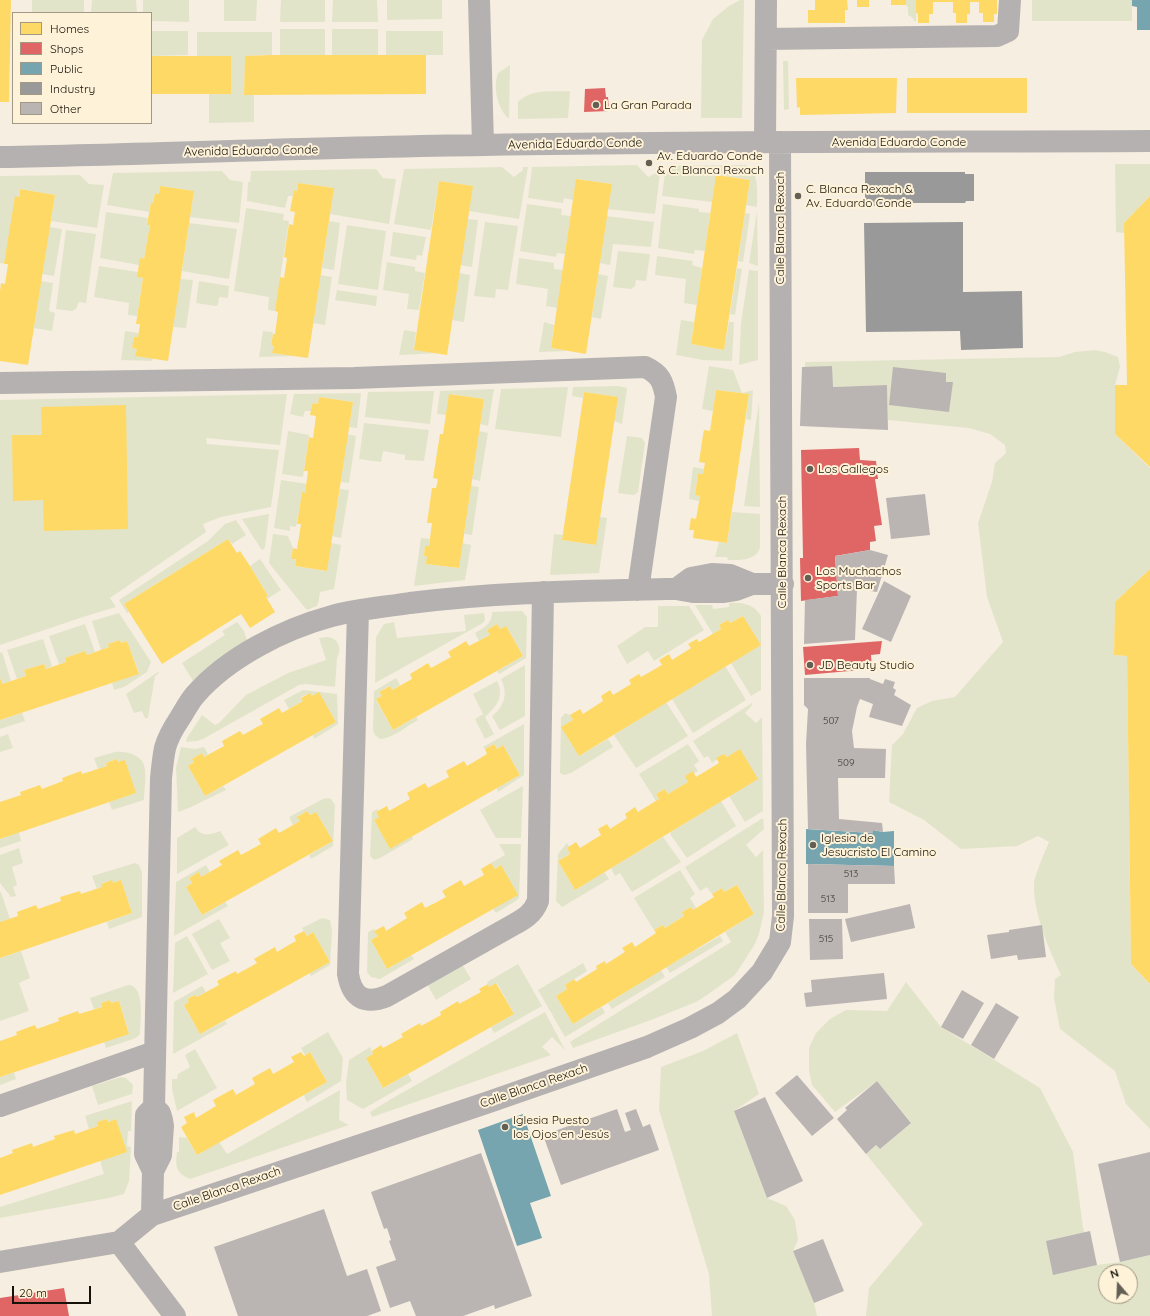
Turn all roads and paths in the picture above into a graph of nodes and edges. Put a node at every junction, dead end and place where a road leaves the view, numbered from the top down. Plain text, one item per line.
1 (479, 0) edge
2 (766, 0) edge
3 (1010, 0) edge
4 (766, 39) junction
5 (1150, 141) edge
6 (772, 142) junction
7 (484, 145) junction
8 (0, 156) edge
9 (0, 383) edge
10 (783, 584) junction
11 (638, 590) junction
12 (543, 592) junction
13 (358, 611) junction
14 (155, 1052) junction
15 (0, 1106) edge
16 (152, 1215) junction
17 (119, 1242) junction
18 (0, 1262) edge
19 (175, 1316) edge

1 - 7 street
2 - 4 street, Calle Blanca Rexach
3 - 4 street
4 - 6 street, Calle Blanca Rexach
5 - 6 street, Avenida Eduardo Conde
6 - 7 street, Avenida Eduardo Conde
6 - 10 street, Calle Blanca Rexach
7 - 8 street, Avenida Eduardo Conde
9 - 11 street
10 - 11 street
10 - 16 street, Calle Blanca Rexach
11 - 12 street
12 - 13 street
12 - 13 street
13 - 14 street
14 - 15 street
14 - 16 street
16 - 17 street, Calle Blanca Rexach
17 - 18 street
17 - 19 street

